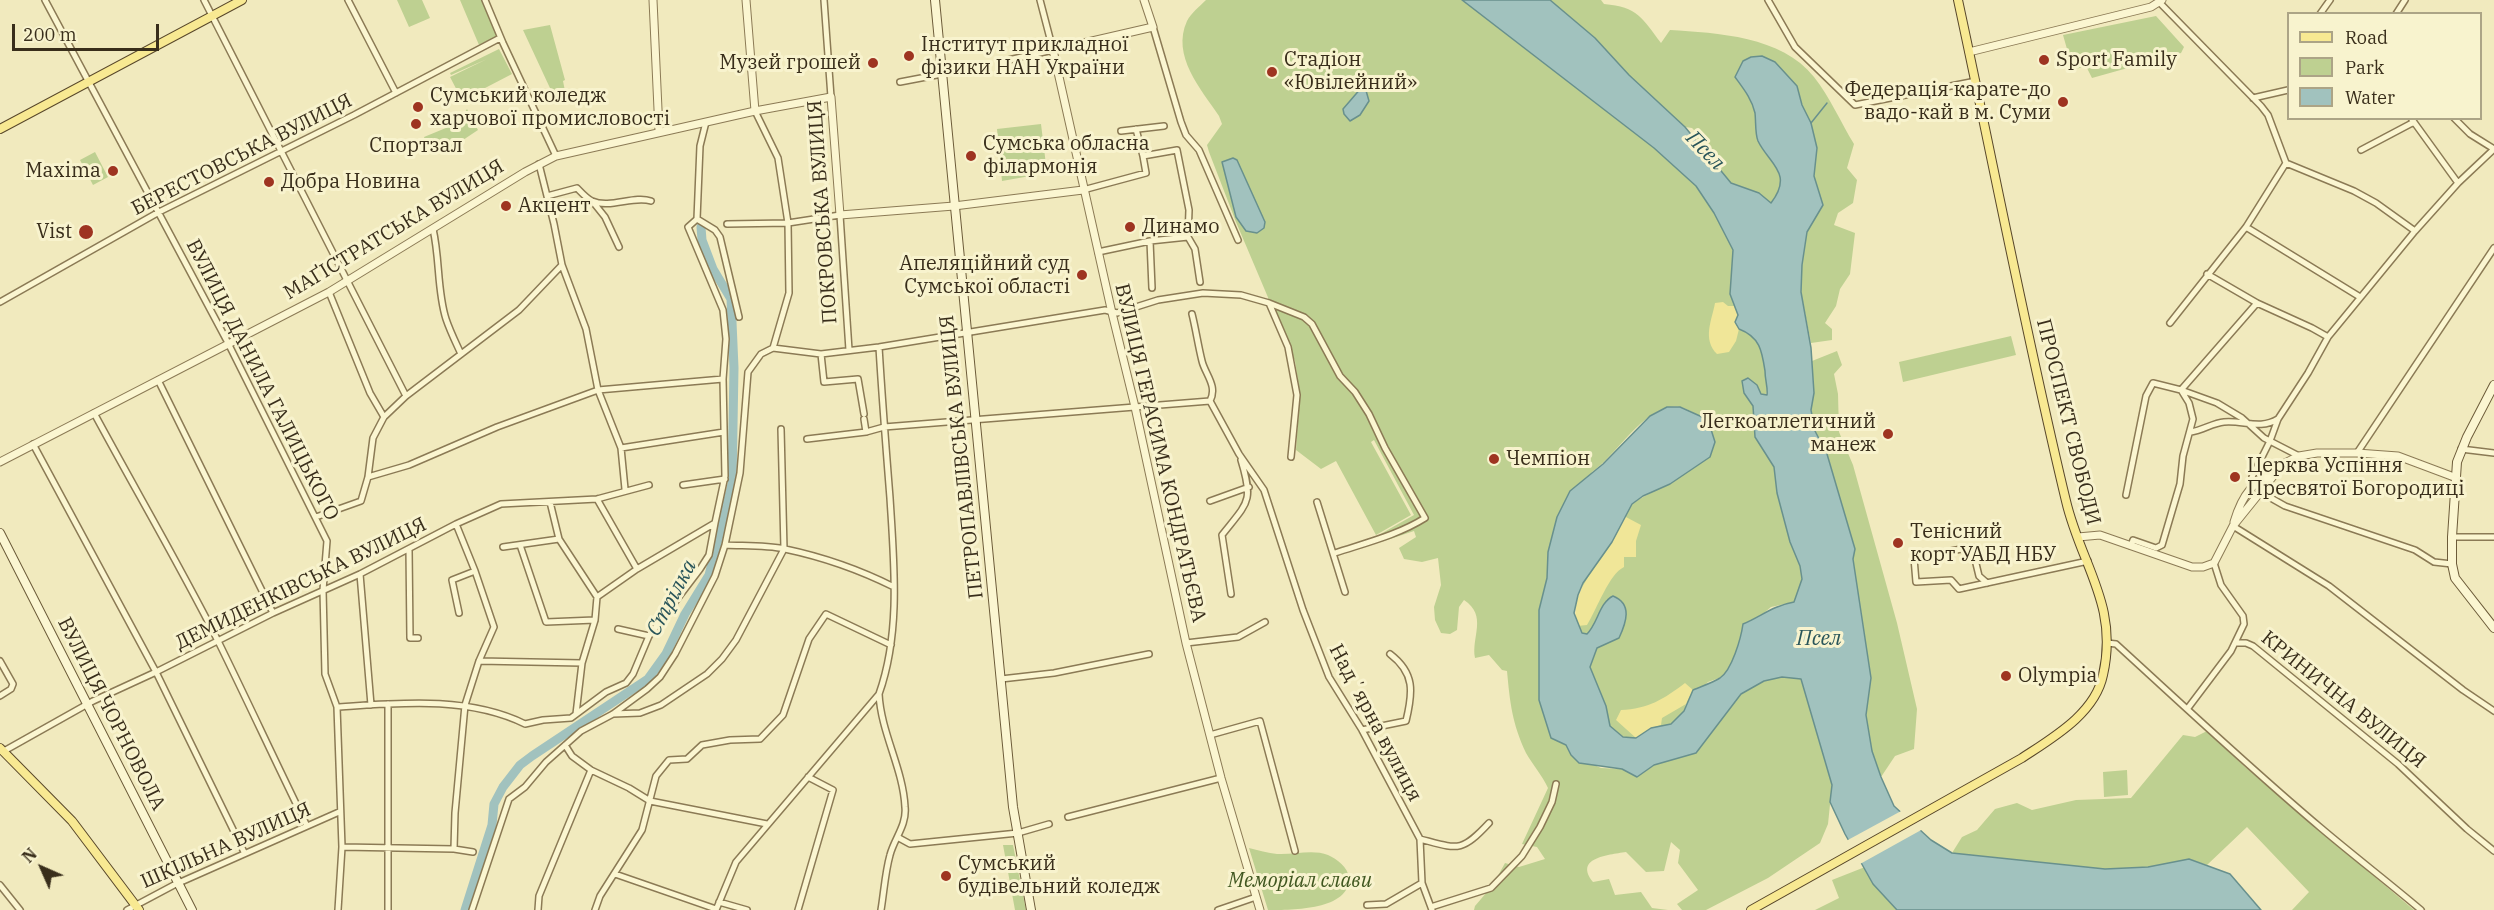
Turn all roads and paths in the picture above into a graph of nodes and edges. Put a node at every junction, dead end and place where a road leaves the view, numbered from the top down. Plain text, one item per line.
1 (45, 0) edge
2 (204, 0) edge
3 (242, 0) edge
4 (348, 0) edge
5 (485, 0) edge
6 (653, 0) edge
7 (746, 0) edge
8 (824, 0) edge
9 (935, 0) edge
10 (1040, 0) edge
11 (1144, 0) edge
12 (1768, 0) edge
13 (1958, 0) edge
14 (2161, 2) edge
15 (213, 15) junction
16 (1153, 27) junction
17 (500, 38) junction
18 (1053, 50) junction
19 (1969, 52) junction
20 (1004, 61) dead end
21 (942, 74) junction
22 (88, 81) junction
23 (1976, 81) junction
24 (900, 82) dead end
25 (2287, 90) edge
26 (396, 93) junction
27 (831, 97) junction
28 (2253, 98) junction
29 (754, 111) junction
30 (2413, 120) edge
31 (2456, 120) edge
32 (706, 122) junction
33 (1164, 126) dead end
34 (0, 129) edge
35 (1136, 129) junction
36 (659, 131) junction
37 (1121, 131) dead end
38 (2494, 149) edge
39 (2361, 150) dead end
40 (282, 152) junction
41 (556, 156) junction
42 (1143, 156) junction
43 (2286, 163) junction
44 (539, 164) junction
45 (2457, 183) junction
46 (1083, 190) junction
47 (547, 196) junction
48 (651, 201) dead end
49 (593, 202) junction
50 (954, 206) junction
51 (159, 212) junction
52 (840, 215) junction
53 (697, 219) junction
54 (788, 223) junction
55 (727, 224) dead end
56 (2246, 227) junction
57 (433, 230) junction
58 (2415, 231) junction
59 (1188, 237) junction
60 (1238, 240) dead end
61 (1150, 241) junction
62 (619, 247) dead end
63 (2494, 248) edge
64 (1098, 252) junction
65 (562, 265) junction
66 (2207, 273) junction
67 (348, 281) junction
68 (1200, 282) dead end
69 (1152, 288) dead end
70 (329, 292) junction
71 (2360, 297) junction
72 (0, 302) edge
73 (1269, 303) junction
74 (2257, 303) junction
75 (1112, 313) junction
76 (1192, 314) dead end
77 (739, 317) dead end
78 (2170, 323) dead end
79 (966, 332) junction
80 (2328, 337) junction
81 (228, 343) junction
82 (879, 347) junction
83 (773, 348) junction
84 (849, 350) junction
85 (461, 354) junction
86 (821, 354) junction
87 (723, 379) junction
88 (158, 380) junction
89 (2494, 385) edge
90 (598, 390) junction
91 (2181, 390) junction
92 (406, 396) junction
93 (1210, 401) junction
94 (1135, 407) junction
95 (94, 413) junction
96 (384, 417) junction
97 (974, 420) junction
98 (2277, 420) junction
99 (2249, 424) junction
100 (884, 427) junction
101 (782, 429) dead end
102 (724, 432) junction
103 (866, 432) junction
104 (2191, 432) junction
105 (807, 439) dead end
106 (2270, 441) junction
107 (33, 444) junction
108 (621, 448) junction
109 (2461, 449) junction
110 (2357, 453) junction
111 (2494, 453) edge
112 (1239, 454) junction
113 (2299, 456) junction
114 (1291, 457) dead end
115 (0, 462) edge
116 (2283, 464) junction
117 (368, 477) junction
118 (2454, 477) junction
119 (725, 479) junction
120 (649, 485) dead end
121 (683, 485) dead end
122 (2253, 485) junction
123 (1249, 487) junction
124 (625, 489) junction
125 (2262, 493) junction
126 (2126, 495) dead end
127 (597, 499) junction
128 (1210, 501) dead end
129 (550, 502) junction
130 (1317, 502) dead end
131 (316, 517) junction
132 (715, 523) junction
133 (456, 524) junction
134 (2233, 526) junction
135 (0, 533) edge
136 (2078, 537) junction
137 (2452, 537) junction
138 (2494, 537) edge
139 (559, 539) junction
140 (520, 545) junction
141 (726, 545) junction
142 (2131, 546) junction
143 (503, 547) dead end
144 (409, 549) junction
145 (784, 549) junction
146 (1335, 553) junction
147 (2088, 561) junction
148 (2214, 563) junction
149 (2452, 564) junction
150 (637, 569) junction
151 (475, 571) junction
152 (360, 574) junction
153 (1987, 583) junction
154 (894, 587) junction
155 (323, 590) junction
156 (1346, 592) dead end
157 (1231, 594) dead end
158 (597, 597) junction
159 (273, 613) junction
160 (459, 613) dead end
161 (595, 620) junction
162 (1265, 622) dead end
163 (618, 628) dead end
164 (2494, 628) edge
165 (649, 636) junction
166 (418, 638) dead end
167 (218, 641) junction
168 (1186, 643) junction
169 (2107, 643) junction
170 (2235, 643) junction
171 (891, 645) junction
172 (1149, 654) dead end
173 (1390, 654) dead end
174 (0, 661) edge
175 (479, 661) junction
176 (582, 663) junction
177 (156, 672) junction
178 (1000, 679) junction
179 (879, 694) junction
180 (0, 696) edge
181 (88, 704) junction
182 (388, 704) junction
183 (371, 705) junction
184 (465, 705) junction
185 (337, 707) junction
186 (2188, 708) junction
187 (866, 710) junction
188 (2494, 711) edge
189 (882, 713) junction
190 (576, 714) junction
191 (613, 714) junction
192 (1362, 730) junction
193 (1210, 735) junction
194 (565, 745) junction
195 (1, 748) edge
196 (591, 770) junction
197 (808, 777) junction
198 (1221, 778) junction
199 (1556, 784) dead end
200 (650, 801) junction
201 (339, 812) junction
202 (1068, 817) dead end
203 (1489, 823) dead end
204 (767, 824) junction
205 (1049, 824) dead end
206 (307, 826) junction
207 (1018, 833) junction
208 (899, 838) junction
209 (1420, 839) junction
210 (342, 847) junction
211 (389, 849) junction
212 (454, 849) junction
213 (1295, 851) dead end
214 (2494, 851) edge
215 (244, 852) junction
216 (473, 852) dead end
217 (615, 874) junction
218 (179, 883) junction
219 (1422, 883) junction
220 (0, 885) edge
221 (1256, 897) junction
222 (719, 902) junction
223 (1367, 905) dead end
224 (133, 908) edge
225 (1432, 909) edge
226 (20, 910) edge
227 (192, 910) edge
228 (338, 910) edge
229 (388, 910) edge
230 (472, 910) edge
231 (538, 910) edge
232 (596, 910) edge
233 (716, 910) edge
234 (747, 910) edge
235 (798, 910) edge
236 (881, 910) edge
237 (1031, 910) edge
238 (1218, 910) edge
239 (1260, 910) edge
240 (1751, 910) edge
241 (2421, 910) edge

1 - 22 street, ВУЛИЦЯ ДАНИЛА ГАЛИЦЬКОГО
2 - 15 street
3 - 15 main road
4 - 26 street
5 - 17 street
6 - 36 street
7 - 29 street
8 - 27 street, ПОКРОВСЬКА ВУЛИЦЯ
9 - 21 main road, ПЕТРОПАВЛІВСЬКА ВУЛИЦЯ
10 - 18 street, ВУЛИЦЯ ГЕРАСИМА КОНДРАТЬЄВА
11 - 16 street
12 - 23 street
13 - 19 main road, ПРОСПЕКТ СВОБОДИ
14 - 19 street
14 - 28 street
15 - 22 main road
15 - 40 street
16 - 18 street
16 - 60 street
17 - 26 street, БЕРЕСТОВСЬКА ВУЛИЦЯ
17 - 41 street
18 - 20 street
18 - 46 street, ВУЛИЦЯ ГЕРАСИМА КОНДРАТЬЄВА
19 - 23 main road, ПРОСПЕКТ СВОБОДИ
21 - 24 street
21 - 50 main road, ПЕТРОПАВЛІВСЬКА ВУЛИЦЯ
22 - 34 main road
22 - 51 street, ВУЛИЦЯ ДАНИЛА ГАЛИЦЬКОГО
23 - 136 main road, ПРОСПЕКТ СВОБОДИ
25 - 28 street
26 - 40 street, БЕРЕСТОВСЬКА ВУЛИЦЯ
27 - 29 street, МАҐІСТРАТСЬКА ВУЛИЦЯ
27 - 52 street, ПОКРОВСЬКА ВУЛИЦЯ
28 - 43 street
29 - 32 street, МАҐІСТРАТСЬКА ВУЛИЦЯ
29 - 54 street
30 - 39 street
30 - 45 street
31 - 38 street
32 - 36 street, МАҐІСТРАТСЬКА ВУЛИЦЯ
32 - 53 street
33 - 35 street
35 - 37 street
35 - 42 street
36 - 41 street, МАҐІСТРАТСЬКА ВУЛИЦЯ
38 - 45 street
40 - 51 street, БЕРЕСТОВСЬКА ВУЛИЦЯ
40 - 67 street
41 - 44 street, МАҐІСТРАТСЬКА ВУЛИЦЯ
42 - 46 street
42 - 59 street
43 - 56 street
43 - 58 street
44 - 47 street
44 - 57 street, МАҐІСТРАТСЬКА ВУЛИЦЯ
45 - 58 street
46 - 50 street
46 - 64 street, ВУЛИЦЯ ГЕРАСИМА КОНДРАТЬЄВА
47 - 49 street
47 - 65 street
48 - 49 street
49 - 62 street
50 - 52 street
50 - 79 main road, ПЕТРОПАВЛІВСЬКА ВУЛИЦЯ
51 - 72 street, БЕРЕСТОВСЬКА ВУЛИЦЯ
51 - 81 street, ВУЛИЦЯ ДАНИЛА ГАЛИЦЬКОГО
52 - 54 street
52 - 84 street, ПОКРОВСЬКА ВУЛИЦЯ
53 - 77 street
53 - 87 street
54 - 55 street
54 - 83 street
56 - 66 street
56 - 71 street
57 - 67 street, МАҐІСТРАТСЬКА ВУЛИЦЯ
57 - 85 street
58 - 71 street
59 - 61 street
59 - 68 street
61 - 64 street
61 - 69 street
63 - 110 street
64 - 75 street, ВУЛИЦЯ ГЕРАСИМА КОНДРАТЬЄВА
65 - 85 street
65 - 90 street
66 - 74 street
66 - 78 street
67 - 70 street, МАҐІСТРАТСЬКА ВУЛИЦЯ
67 - 92 street
70 - 81 street, МАҐІСТРАТСЬКА ВУЛИЦЯ
70 - 96 street
71 - 80 street
73 - 75 street
73 - 114 street
73 - 146 street
74 - 80 street
74 - 91 street
75 - 79 street
75 - 94 street, ВУЛИЦЯ ГЕРАСИМА КОНДРАТЬЄВА
76 - 93 street
79 - 82 street
79 - 97 main road, ПЕТРОПАВЛІВСЬКА ВУЛИЦЯ
80 - 98 street
81 - 88 street, МАҐІСТРАТСЬКА ВУЛИЦЯ
81 - 131 street, ВУЛИЦЯ ДАНИЛА ГАЛИЦЬКОГО
82 - 84 street
82 - 100 street
83 - 86 street
83 - 141 street
84 - 86 street
85 - 92 street
86 - 103 street
87 - 90 street
87 - 102 street
88 - 95 street, МАҐІСТРАТСЬКА ВУЛИЦЯ
88 - 159 street
89 - 109 main road
90 - 108 street
90 - 117 street
91 - 99 street
91 - 104 street
91 - 126 street
92 - 96 street
93 - 94 street
93 - 112 street, Надʼярна вулиця
94 - 97 street
94 - 168 street, ВУЛИЦЯ ГЕРАСИМА КОНДРАТЬЄВА
95 - 107 street, МАҐІСТРАТСЬКА ВУЛИЦЯ
95 - 167 street
96 - 117 street
97 - 100 street
97 - 178 main road, ПЕТРОПАВЛІВСЬКА ВУЛИЦЯ
98 - 99 street
98 - 106 street
99 - 104 street
99 - 106 street
100 - 103 street
100 - 154 street
101 - 145 street
102 - 108 street
102 - 119 street
103 - 105 street
104 - 142 street
106 - 113 street
106 - 122 street
107 - 115 street, МАҐІСТРАТСЬКА ВУЛИЦЯ
107 - 177 street
108 - 124 street
109 - 111 street
109 - 118 main road
110 - 113 street
110 - 118 street
112 - 123 street, Надʼярна вулиця
112 - 192 street, Надʼярна вулиця
113 - 116 street
116 - 122 street
116 - 125 street
117 - 131 street
118 - 137 main road
119 - 121 street
119 - 132 street
120 - 124 street, ДЕМИДЕНКІВСЬКА ВУЛИЦЯ
122 - 134 street
123 - 128 street
123 - 157 street
124 - 127 street, ДЕМИДЕНКІВСЬКА ВУЛИЦЯ
125 - 134 street
125 - 149 street
127 - 129 street, ДЕМИДЕНКІВСЬКА ВУЛИЦЯ
127 - 150 street
129 - 133 street, ДЕМИДЕНКІВСЬКА ВУЛИЦЯ
129 - 139 street
130 - 146 street
131 - 155 street, ВУЛИЦЯ ДАНИЛА ГАЛИЦЬКОГО
132 - 150 street
132 - 165 street
133 - 144 street, ДЕМИДЕНКІВСЬКА ВУЛИЦЯ
133 - 151 street
134 - 148 street
134 - 188 street
135 - 181 main road, ВУЛИЦЯ ЧОРНОВОЛА
136 - 142 street
136 - 147 main road, ПРОСПЕКТ СВОБОДИ
137 - 138 street
137 - 149 main road
139 - 140 street
139 - 158 street
140 - 143 street
140 - 161 street
141 - 145 street
141 - 191 street
142 - 148 street
144 - 152 street, ДЕМИДЕНКІВСЬКА ВУЛИЦЯ
144 - 166 street
145 - 154 street
145 - 191 street
146 - 156 street
147 - 153 street
147 - 169 main road, ПРОСПЕКТ СВОБОДИ
148 - 170 street, КРИНИЧНА ВУЛИЦЯ
149 - 164 main road
150 - 158 street
151 - 160 street
151 - 175 street
152 - 155 street, ДЕМИДЕНКІВСЬКА ВУЛИЦЯ
152 - 183 street
153 - 153 street
154 - 171 street
155 - 159 street, ДЕМИДЕНКІВСЬКА ВУЛИЦЯ
155 - 185 street, ВУЛИЦЯ ДАНИЛА ГАЛИЦЬКОГО
158 - 161 street
159 - 167 street, ДЕМИДЕНКІВСЬКА ВУЛИЦЯ
161 - 176 street
162 - 168 street
163 - 165 street
165 - 190 street
167 - 177 street, ДЕМИДЕНКІВСЬКА ВУЛИЦЯ
167 - 206 street
168 - 193 street, ВУЛИЦЯ ГЕРАСИМА КОНДРАТЬЄВА
169 - 186 street
169 - 240 main road, ПРОСПЕКТ СВОБОДИ
170 - 186 street
170 - 214 street, КРИНИЧНА ВУЛИЦЯ
171 - 179 street
171 - 200 street
172 - 178 street
173 - 192 street
174 - 180 street
175 - 176 street
175 - 184 street
176 - 190 street
177 - 181 street, ДЕМИДЕНКІВСЬКА ВУЛИЦЯ
177 - 215 street
178 - 207 main road, ПЕТРОПАВЛІВСЬКА ВУЛИЦЯ
179 - 187 street
179 - 189 street
181 - 195 street, ДЕМИДЕНКІВСЬКА ВУЛИЦЯ
181 - 218 main road, ВУЛИЦЯ ЧОРНОВОЛА
182 - 183 street
182 - 184 street
182 - 211 street
183 - 185 street
184 - 190 street
184 - 212 street
185 - 201 street, ВУЛИЦЯ ДАНИЛА ГАЛИЦЬКОГО
186 - 241 street
187 - 189 street
187 - 197 street
189 - 208 street
191 - 194 street
192 - 209 street, Надʼярна вулиця
193 - 198 street, ВУЛИЦЯ ГЕРАСИМА КОНДРАТЬЄВА
193 - 213 street
194 - 196 street
194 - 230 street
195 - 224 main road
196 - 200 street
196 - 231 street
197 - 204 street
197 - 235 street
198 - 202 street
198 - 221 street, ВУЛИЦЯ ГЕРАСИМА КОНДРАТЬЄВА
199 - 225 street
200 - 204 street
200 - 217 street
201 - 206 street, ШКІЛЬНА ВУЛИЦЯ
201 - 210 street, ВУЛИЦЯ ДАНИЛА ГАЛИЦЬКОГО
203 - 209 street
204 - 222 street
205 - 207 street
206 - 215 street, ШКІЛЬНА ВУЛИЦЯ
207 - 208 street
207 - 237 main road, ПЕТРОПАВЛІВСЬКА ВУЛИЦЯ
208 - 236 street
209 - 219 street, Надʼярна вулиця
210 - 211 street
210 - 228 street, ВУЛИЦЯ ДАНИЛА ГАЛИЦЬКОГО
211 - 212 street
211 - 229 street
212 - 216 street
215 - 218 street, ШКІЛЬНА ВУЛИЦЯ
217 - 232 street
217 - 233 street
218 - 224 street, ШКІЛЬНА ВУЛИЦЯ
218 - 227 main road, ВУЛИЦЯ ЧОРНОВОЛА
219 - 223 street
219 - 225 street, Надʼярна вулиця
220 - 226 street
221 - 238 street
221 - 239 street, ВУЛИЦЯ ГЕРАСИМА КОНДРАТЬЄВА
222 - 233 street
222 - 234 street

